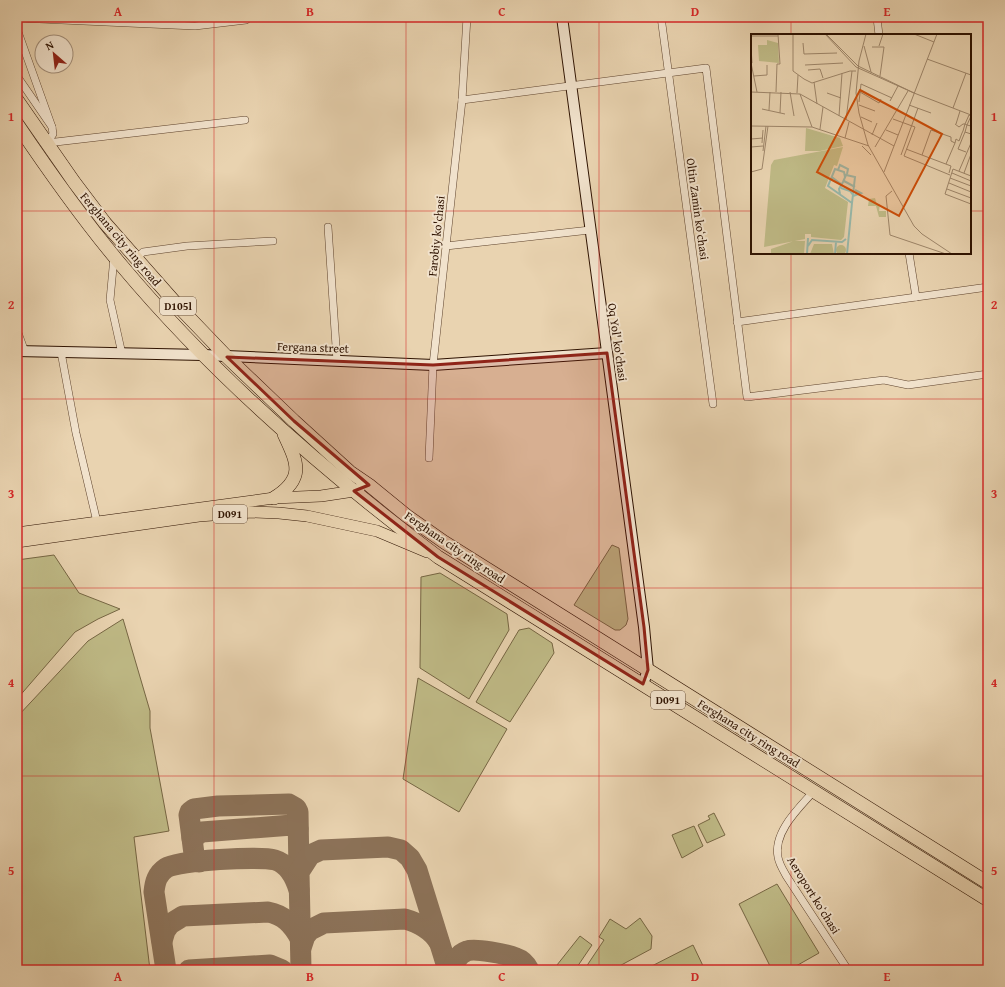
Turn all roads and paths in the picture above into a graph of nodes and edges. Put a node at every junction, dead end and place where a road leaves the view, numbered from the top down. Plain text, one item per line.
1 (250, 17) edge
2 (467, 17) edge
3 (562, 17) edge
4 (661, 17) edge
5 (881, 17) edge
6 (17, 18) edge
7 (17, 29) edge
8 (879, 34) edge
9 (669, 74) junction
10 (17, 76) edge
11 (571, 86) junction
12 (17, 100) edge
13 (462, 100) junction
14 (245, 120) dead end
15 (17, 124) edge
16 (52, 126) junction
17 (47, 143) junction
18 (328, 227) dead end
19 (590, 230) junction
20 (273, 241) dead end
21 (446, 246) junction
22 (909, 254) edge
23 (114, 256) junction
24 (136, 259) junction
25 (988, 287) edge
26 (916, 297) junction
27 (737, 322) junction
28 (17, 330) edge
29 (21, 351) edge
30 (61, 352) junction
31 (607, 353) junction
32 (122, 354) junction
33 (203, 356) junction
34 (227, 357) junction
35 (337, 361) junction
36 (433, 365) junction
37 (988, 374) edge
38 (713, 404) dead end
39 (282, 430) junction
40 (429, 458) dead end
41 (369, 484) junction
42 (354, 491) junction
43 (274, 498) junction
44 (97, 522) junction
45 (17, 533) edge
46 (17, 542) edge
47 (438, 557) junction
48 (648, 670) junction
49 (644, 684) junction
50 (814, 791) junction
51 (988, 883) edge
52 (988, 900) edge
53 (848, 970) edge

1 - 6 street
2 - 13 street, Farobiy ko'chasi
3 - 11 street, Oq Yol' ko'chasi
4 - 9 street, Oltin Zamin koʻchasi
5 - 8 street
7 - 16 street
9 - 11 street
9 - 27 street
9 - 38 street, Oltin Zamin koʻchasi
10 - 16 street
11 - 13 street
11 - 19 street, Oq Yol' ko'chasi
12 - 17 highway, Ferghana city ring road / D105l
13 - 21 street, Farobiy ko'chasi
14 - 17 street
15 - 23 highway, Ferghana city ring road / D105l
16 - 17 street
17 - 24 highway, Ferghana city ring road / D105l
18 - 35 street
19 - 21 street
19 - 31 street, Oq Yol' ko'chasi
20 - 24 street
21 - 36 street, Farobiy ko'chasi
22 - 26 street
23 - 32 street
23 - 33 highway, Ferghana city ring road / D105l
24 - 34 highway, Ferghana city ring road / D105l
25 - 26 street
26 - 27 street
27 - 37 street
28 - 29 street
29 - 30 street, Fergana street
30 - 32 street, Fergana street
30 - 44 street
31 - 36 street, Fergana street
31 - 48 street, Oq Yol' ko'chasi
32 - 33 street, Fergana street
33 - 34 street, Fergana street
33 - 39 highway, Ferghana city ring road / D105l
34 - 35 street, Fergana street
34 - 41 highway, Ferghana city ring road / D105l
35 - 36 street, Fergana street
36 - 40 street, Farobiy ko'chasi
39 - 42 highway, Ferghana city ring road / D105l
39 - 43 highway
41 - 42 main road, D091
41 - 48 highway, Ferghana city ring road / D091
42 - 43 main road, D091
42 - 47 highway, Ferghana city ring road / D091
43 - 44 main road, D091
44 - 45 main road, D091
46 - 47 main road, D091
47 - 49 highway, Ferghana city ring road / D091
48 - 49 street
48 - 51 highway, Ferghana city ring road / D091
49 - 50 highway, Ferghana city ring road / D091
50 - 52 highway, Ferghana city ring road / D091
50 - 53 street, Aeroport koʻchasi

